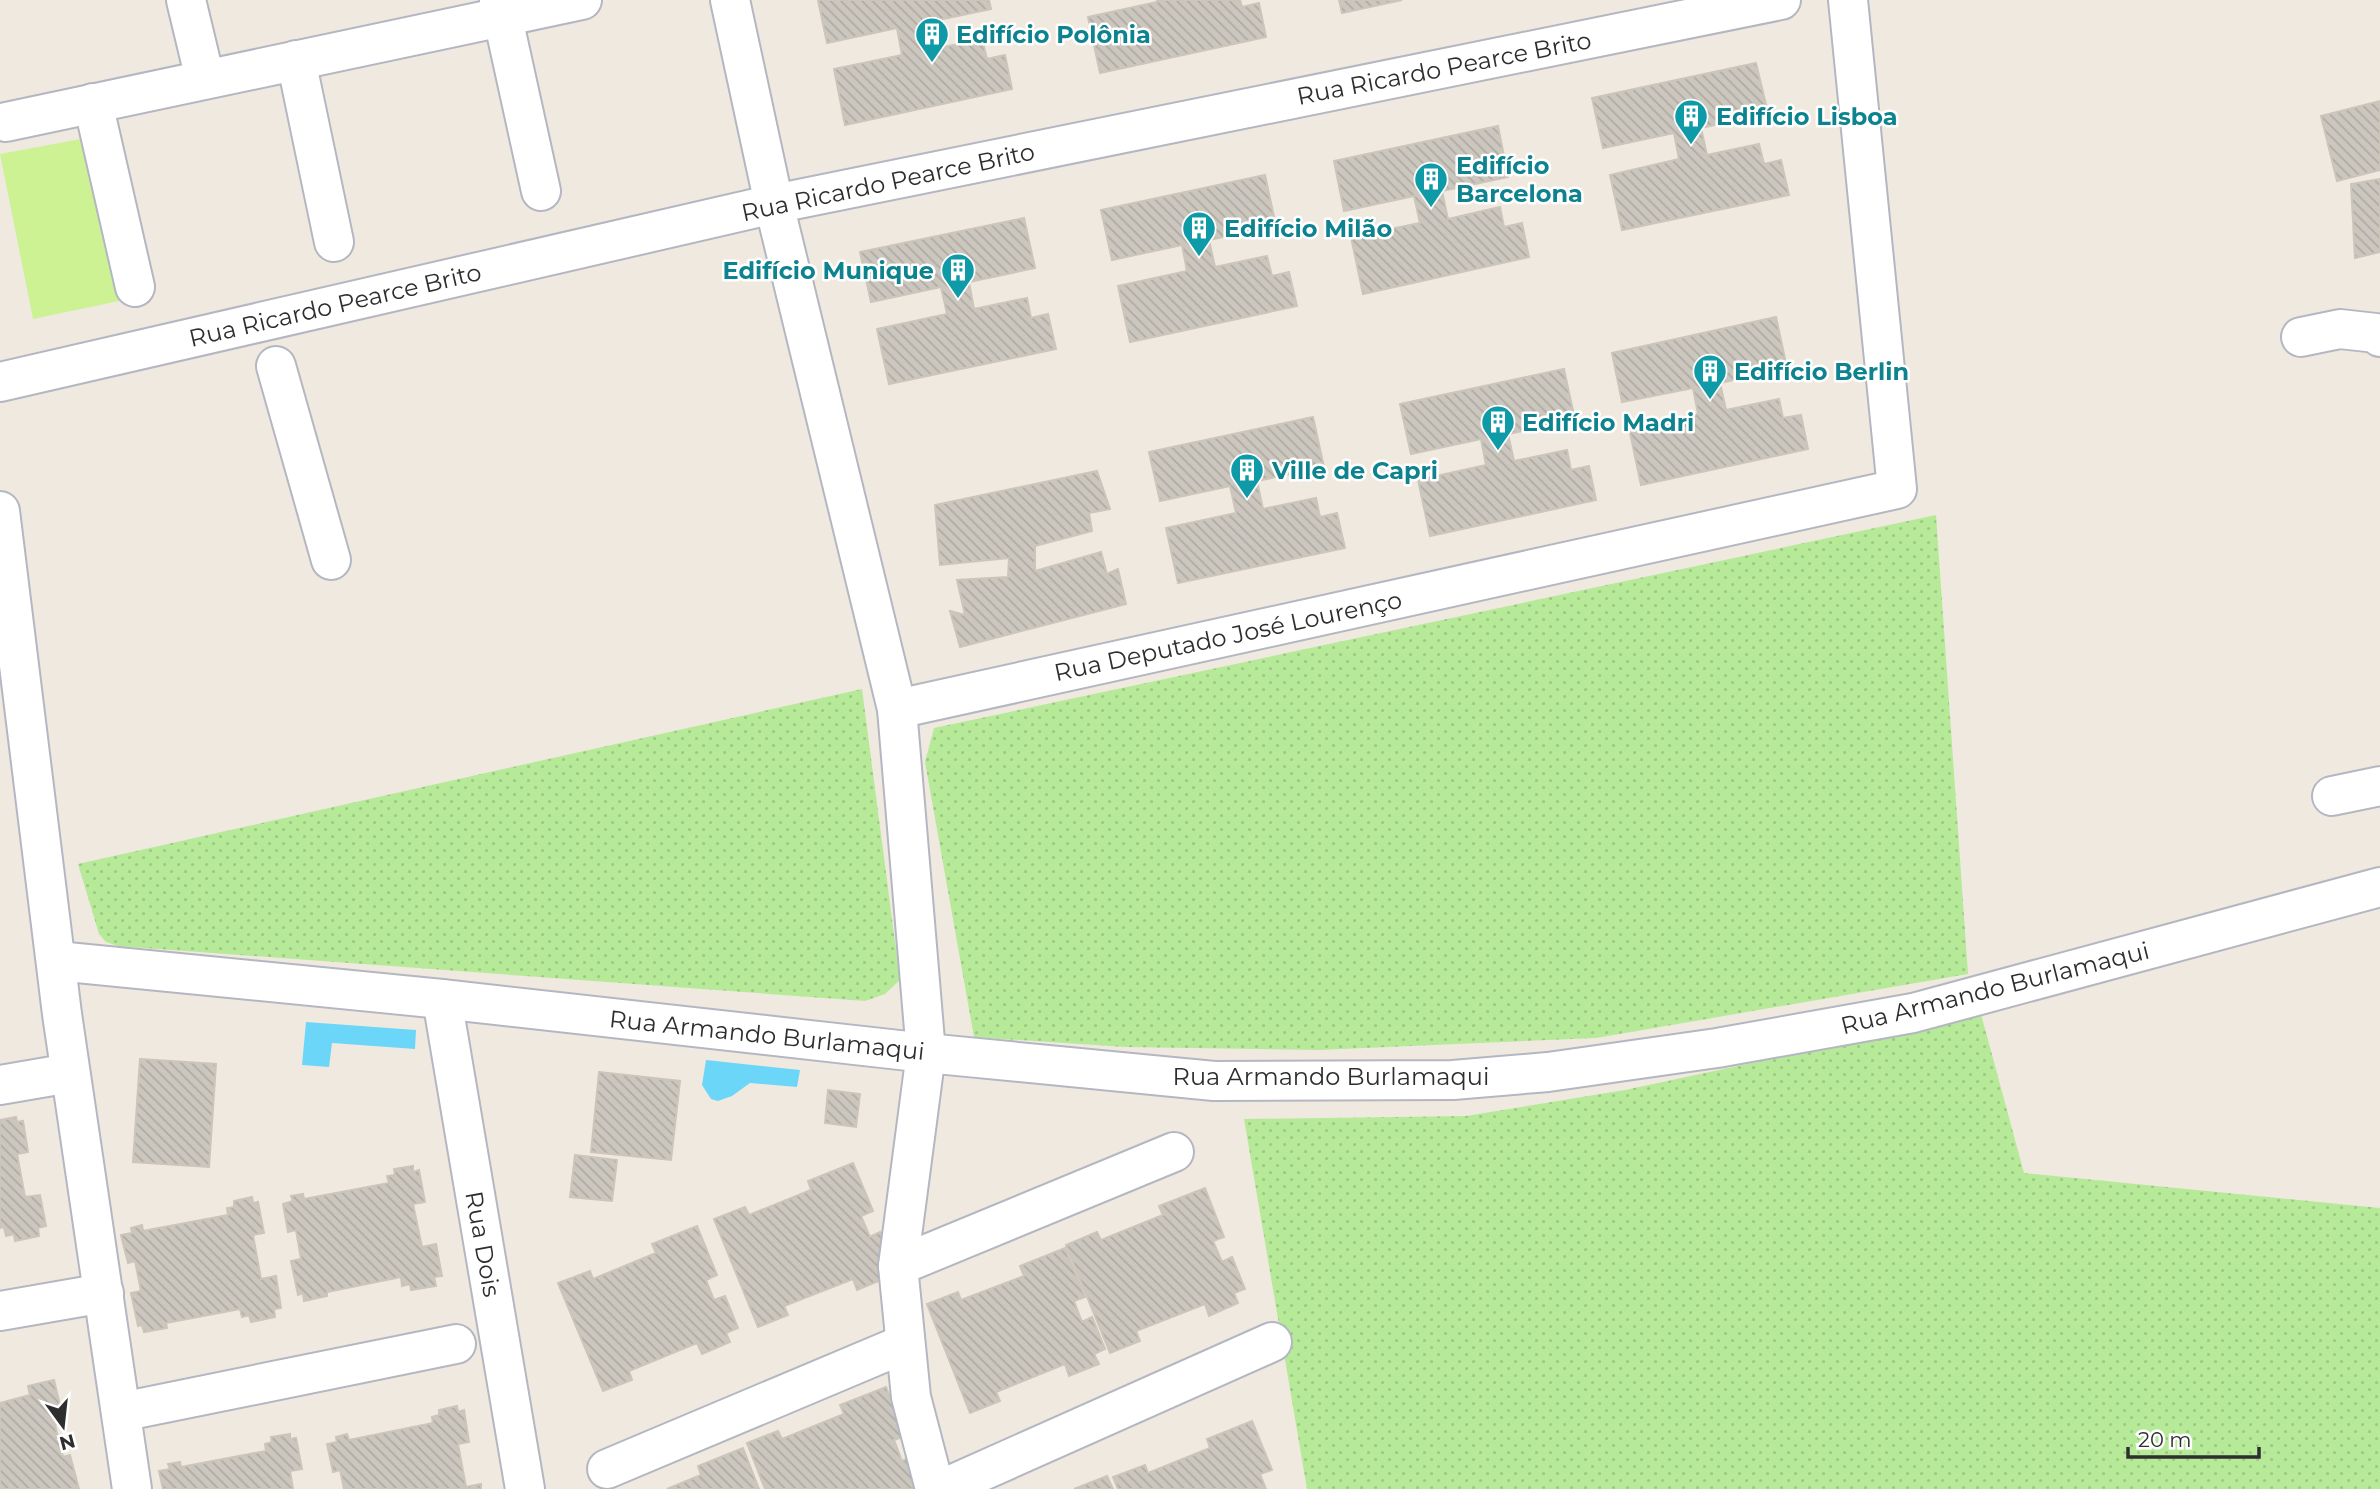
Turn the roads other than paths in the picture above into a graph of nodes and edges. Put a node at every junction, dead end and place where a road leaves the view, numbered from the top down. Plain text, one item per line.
1 (186, 0) edge
2 (582, 0) edge
3 (730, 0) edge
4 (1780, 0) edge
5 (1848, 0) edge
6 (501, 8) edge
7 (296, 60) junction
8 (205, 79) junction
9 (93, 103) junction
10 (6, 122) dead end
11 (541, 191) dead end
12 (774, 204) junction
13 (334, 242) dead end
14 (135, 287) dead end
15 (2301, 337) dead end
16 (2380, 337) edge
17 (276, 366) dead end
18 (0, 382) edge
19 (0, 511) edge
20 (331, 560) dead end
21 (897, 709) junction
22 (2380, 786) edge
23 (2332, 796) dead end
24 (2380, 887) edge
25 (57, 961) junction
26 (442, 999) junction
27 (926, 1053) junction
28 (70, 1073) junction
29 (0, 1085) edge
30 (1174, 1152) dead end
31 (898, 1266) junction
32 (104, 1293) junction
33 (0, 1311) edge
34 (1272, 1342) dead end
35 (456, 1344) dead end
36 (904, 1344) junction
37 (121, 1412) junction
38 (607, 1469) dead end
39 (132, 1489) edge
40 (524, 1489) edge
41 (935, 1489) edge
42 (942, 1489) edge

1 - 8 street
2 - 6 street
3 - 12 street
4 - 12 street, Rua Ricardo Pearce Brito
5 - 21 street, Rua Deputado José Lourenço
6 - 7 street
6 - 11 street
7 - 8 street
7 - 13 street
8 - 9 street
9 - 10 street
9 - 14 street
12 - 18 street, Rua Ricardo Pearce Brito
12 - 21 street
15 - 16 street
17 - 20 street
19 - 25 street
21 - 27 street
22 - 23 street
24 - 27 street, Rua Armando Burlamaqui
25 - 26 street, Rua Armando Burlamaqui
25 - 28 street
26 - 27 street, Rua Armando Burlamaqui
26 - 40 street, Rua Dois
27 - 31 street
28 - 29 street
28 - 32 street
30 - 31 street
31 - 36 street
32 - 33 street
32 - 37 street
34 - 42 street
35 - 37 street
36 - 38 street
36 - 41 street
37 - 39 street

